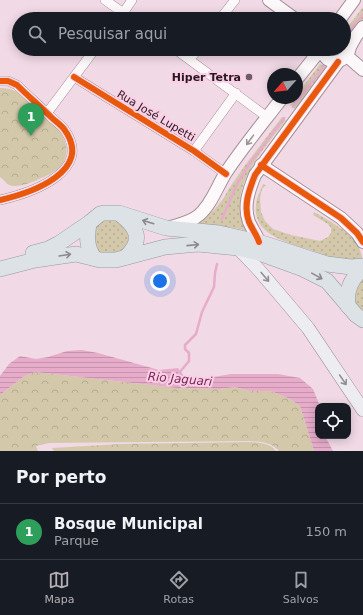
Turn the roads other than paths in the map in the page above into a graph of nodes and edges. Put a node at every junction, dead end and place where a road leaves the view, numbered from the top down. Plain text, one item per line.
1 (105, 0) edge
2 (132, 0) edge
3 (235, 0) edge
4 (269, 0) edge
5 (354, 0) edge
6 (117, 12) edge
7 (124, 12) edge
8 (226, 12) edge
9 (285, 12) edge
10 (345, 12) edge
11 (363, 27) edge
12 (351, 43) edge
13 (90, 56) edge
14 (185, 56) edge
15 (193, 56) edge
16 (316, 56) edge
17 (326, 56) edge
18 (340, 56) edge
19 (341, 56) edge
20 (350, 56) edge
21 (190, 60) junction
22 (363, 70) edge
23 (303, 72) edge
24 (74, 77) junction
25 (0, 81) edge
26 (236, 93) junction
27 (277, 104) edge
28 (48, 113) junction
29 (267, 117) junction
30 (194, 151) junction
31 (261, 165) junction
32 (226, 174) junction
33 (2, 197) edge
34 (119, 213) junction
35 (341, 218) junction
36 (89, 223) junction
37 (166, 228) junction
38 (363, 228) edge
39 (259, 242) junction
40 (363, 242) edge
41 (238, 248) junction
42 (126, 257) junction
43 (94, 258) junction
44 (0, 262) edge
45 (363, 268) edge
46 (0, 269) edge
47 (348, 306) junction
48 (363, 320) edge
49 (363, 410) edge

1 - 6 street
2 - 7 street
3 - 8 street
4 - 9 street
5 - 10 street
11 - 12 street
13 - 24 street
14 - 21 street
15 - 21 street
16 - 23 street
17 - 18 street
19 - 31 street
20 - 22 street
21 - 26 street
24 - 28 street
24 - 30 street, Rua José Lupetti
25 - 28 street
26 - 29 street
26 - 30 street
27 - 29 street
28 - 33 street
29 -> 32 street
30 - 32 street, Rua José Lupetti
31 - 35 street
31 - 39 street
32 - 37 street
34 - 36 main road
37 -> 34 main road
34 - 42 main road
35 - 38 street
35 - 40 street
36 - 43 main road
36 - 44 main road
37 - 39 main road
39 - 45 main road
42 -> 41 main road
41 -> 47 main road
41 -> 49 main road
42 - 43 main road
46 -> 43 main road
45 - 47 main road
47 - 48 main road

